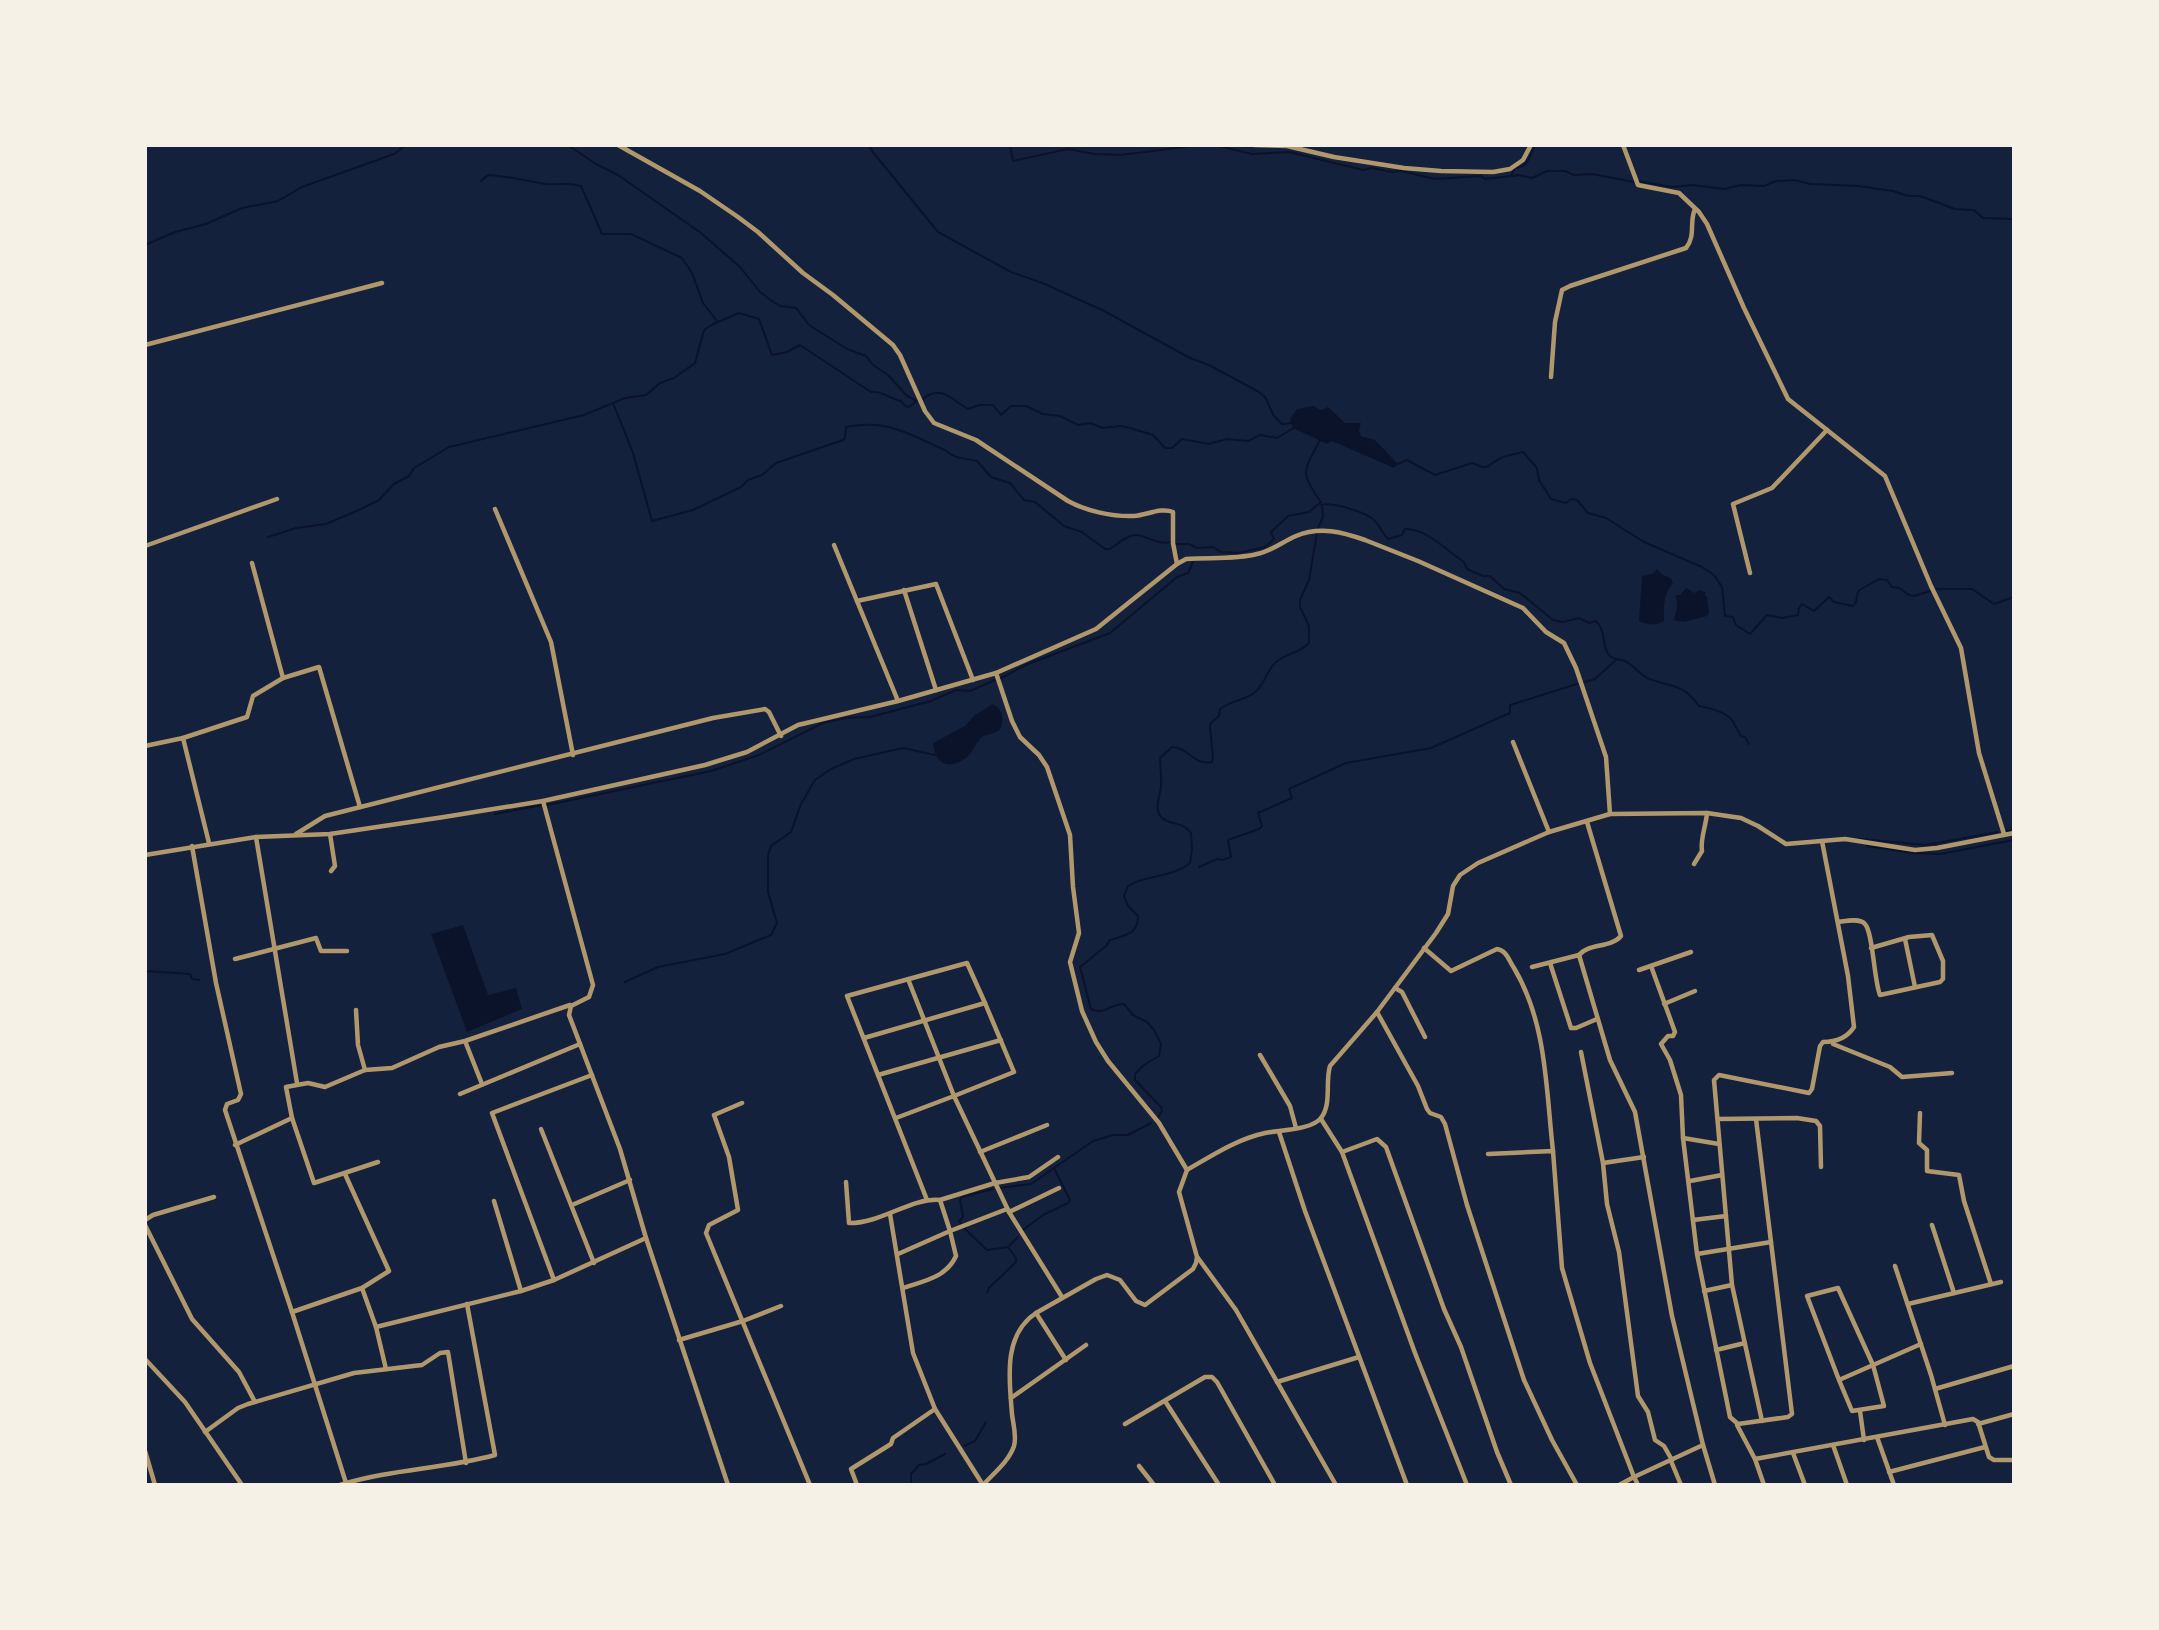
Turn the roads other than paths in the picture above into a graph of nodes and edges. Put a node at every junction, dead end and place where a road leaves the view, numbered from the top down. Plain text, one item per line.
1 (618, 145) edge
2 (1254, 145) edge
3 (1531, 145) edge
4 (1623, 145) edge
5 (1695, 208) junction
6 (382, 283) dead end
7 (145, 345) edge
8 (1551, 377) dead end
9 (1827, 430) junction
10 (277, 499) dead end
11 (495, 509) dead end
12 (834, 545) dead end
13 (145, 547) edge
14 (252, 563) dead end
15 (1177, 564) junction
16 (1750, 573) dead end
17 (904, 590) junction
18 (857, 601) junction
19 (996, 673) junction
20 (283, 678) junction
21 (973, 680) junction
22 (936, 690) junction
23 (898, 701) junction
24 (781, 736) junction
25 (183, 738) junction
26 (1513, 742) dead end
27 (145, 746) edge
28 (573, 755) junction
29 (542, 800) junction
30 (360, 807) junction
31 (1707, 813) junction
32 (1610, 814) junction
33 (1587, 822) junction
34 (1549, 832) junction
35 (295, 834) junction
36 (330, 834) junction
37 (2004, 834) junction
38 (2014, 834) edge
39 (256, 837) junction
40 (1822, 841) junction
41 (209, 843) junction
42 (192, 846) junction
43 (145, 855) edge
44 (1694, 864) dead end
45 (331, 871) dead end
46 (1838, 922) junction
47 (1905, 939) junction
48 (274, 948) junction
49 (1424, 948) junction
50 (1871, 948) junction
51 (347, 951) dead end
52 (1691, 952) dead end
53 (1579, 955) junction
54 (235, 959) dead end
55 (1550, 963) junction
56 (1651, 966) junction
57 (1531, 967) dead end
58 (1639, 970) dead end
59 (908, 979) junction
60 (1915, 987) junction
61 (1395, 988) junction
62 (1695, 992) dead end
63 (985, 1003) junction
64 (574, 1004) junction
65 (1664, 1004) junction
66 (356, 1010) dead end
67 (1377, 1012) junction
68 (1597, 1019) junction
69 (922, 1020) junction
70 (1425, 1037) dead end
71 (864, 1038) junction
72 (1001, 1040) junction
73 (465, 1041) junction
74 (1832, 1043) junction
75 (580, 1044) junction
76 (1581, 1052) dead end
77 (1260, 1055) dead end
78 (938, 1057) junction
79 (365, 1070) junction
80 (1952, 1073) dead end
81 (592, 1075) junction
82 (878, 1075) junction
83 (297, 1083) junction
84 (482, 1084) junction
85 (460, 1094) dead end
86 (954, 1096) junction
87 (742, 1103) dead end
88 (1920, 1113) dead end
89 (292, 1118) junction
90 (895, 1118) junction
91 (1321, 1119) junction
92 (1719, 1119) junction
93 (1756, 1119) junction
94 (1047, 1125) dead end
95 (1296, 1128) junction
96 (541, 1129) dead end
97 (1279, 1132) junction
98 (1683, 1138) junction
99 (235, 1144) junction
100 (1719, 1144) junction
101 (1553, 1151) junction
102 (980, 1152) junction
103 (1342, 1152) junction
104 (1488, 1154) dead end
105 (1058, 1157) dead end
106 (1644, 1157) junction
107 (378, 1162) dead end
108 (1604, 1163) junction
109 (1821, 1167) dead end
110 (1187, 1170) junction
111 (345, 1174) junction
112 (1722, 1175) junction
113 (630, 1180) junction
114 (1690, 1181) junction
115 (846, 1182) dead end
116 (995, 1183) junction
117 (1059, 1188) dead end
118 (214, 1197) dead end
119 (927, 1200) junction
120 (940, 1200) junction
121 (494, 1201) dead end
122 (572, 1205) junction
123 (1008, 1210) junction
124 (890, 1214) junction
125 (1726, 1216) junction
126 (1693, 1220) junction
127 (145, 1222) edge
128 (1932, 1226) dead end
129 (950, 1231) junction
130 (646, 1238) junction
131 (1772, 1242) junction
132 (1729, 1248) junction
133 (898, 1254) junction
134 (1698, 1254) junction
135 (1197, 1257) junction
136 (594, 1263) junction
137 (1895, 1266) dead end
138 (554, 1280) junction
139 (2001, 1282) dead end
140 (1991, 1284) junction
141 (1732, 1285) junction
142 (362, 1288) junction
143 (904, 1288) junction
144 (521, 1291) junction
145 (1704, 1291) junction
146 (1954, 1293) junction
147 (1062, 1297) junction
148 (467, 1304) junction
149 (1908, 1304) junction
150 (781, 1306) dead end
151 (292, 1312) junction
152 (1036, 1313) junction
153 (743, 1321) junction
154 (376, 1327) junction
155 (679, 1340) junction
156 (1745, 1343) junction
157 (1921, 1344) junction
158 (1086, 1345) dead end
159 (1716, 1350) junction
160 (1359, 1357) junction
161 (145, 1359) edge
162 (1066, 1360) junction
163 (1873, 1365) junction
164 (2014, 1366) edge
165 (386, 1369) junction
166 (1839, 1380) junction
167 (1277, 1382) junction
168 (314, 1386) junction
169 (1935, 1389) junction
170 (1011, 1399) junction
171 (1165, 1401) junction
172 (255, 1402) junction
173 (935, 1409) junction
174 (1860, 1411) junction
175 (2014, 1413) edge
176 (1762, 1421) junction
177 (1736, 1423) junction
178 (1125, 1424) dead end
179 (1945, 1424) junction
180 (1978, 1424) junction
181 (205, 1433) junction
182 (1877, 1437) junction
183 (1864, 1440) junction
184 (1703, 1445) junction
185 (1833, 1445) junction
186 (1986, 1447) junction
187 (145, 1451) edge
188 (1793, 1452) junction
189 (1755, 1460) junction
190 (2014, 1460) edge
191 (1672, 1461) junction
192 (466, 1463) junction
193 (1139, 1466) dead end
194 (1889, 1472) junction
195 (1634, 1477) junction
196 (343, 1484) edge
197 (155, 1485) edge
198 (242, 1485) edge
199 (728, 1485) edge
200 (810, 1485) edge
201 (857, 1485) edge
202 (983, 1485) edge
203 (1154, 1485) edge
204 (1219, 1485) edge
205 (1275, 1485) edge
206 (1336, 1485) edge
207 (1407, 1485) edge
208 (1467, 1485) edge
209 (1511, 1485) edge
210 (1577, 1485) edge
211 (1619, 1485) edge
212 (1638, 1485) edge
213 (1681, 1485) edge
214 (1715, 1485) edge
215 (1764, 1485) edge
216 (1805, 1485) edge
217 (1847, 1485) edge
218 (1894, 1485) edge

1 - 15 street
2 - 3 street
4 - 5 street
5 - 8 street
5 - 9 street
6 - 7 street
9 - 16 street
9 - 37 street
10 - 13 street
11 - 28 street
12 - 18 street
14 - 20 street
15 - 19 street
15 - 32 street
17 - 18 street
17 - 21 street
17 - 22 street
18 - 23 street
19 - 21 street
19 - 110 street
20 - 25 street
20 - 30 street
21 - 22 street
22 - 23 street
23 - 24 street
24 - 28 street
24 - 29 street
25 - 27 street
25 - 41 street
26 - 34 street
28 - 30 street
29 - 36 street
29 - 64 street
30 - 35 street
31 - 32 street
31 - 40 street
31 - 44 street
32 - 33 street
33 - 34 street
33 - 53 street
34 - 49 street
35 - 36 street
35 - 39 street
36 - 45 street
37 - 38 street
37 - 40 street
39 - 41 street
39 - 48 street
40 - 46 street
41 - 42 street
42 - 43 street
42 - 99 street
46 - 50 street
46 - 74 street
47 - 50 street
47 - 60 street
47 - 60 street
48 - 51 street
48 - 54 street
48 - 83 street
49 - 61 street
49 - 101 street
50 - 60 street
52 - 56 street
53 - 55 street
53 - 68 street
55 - 57 street
55 - 68 street
56 - 58 street
56 - 65 street
59 - 63 street
59 - 69 street
59 - 71 street
61 - 67 street
61 - 70 street
62 - 65 street
63 - 69 street
63 - 72 street
64 - 73 street
64 - 75 street
65 - 98 street
66 - 79 street
67 - 91 street
67 - 210 street
68 - 106 street
69 - 71 street
69 - 78 street
71 - 82 street
72 - 78 street
72 - 86 street
73 - 79 street
73 - 84 street
74 - 80 street
74 - 92 street
75 - 81 street
75 - 84 street
76 - 108 street
77 - 95 street
78 - 82 street
78 - 86 street
79 - 83 street
81 - 113 street
81 - 138 street
82 - 90 street
83 - 89 street
84 - 85 street
86 - 90 street
86 - 102 street
87 - 153 street
88 - 140 street
89 - 99 street
89 - 111 street
90 - 119 street
91 - 95 street
91 - 103 street
92 - 93 street
92 - 100 street
93 - 109 street
93 - 131 street
94 - 102 street
95 - 97 street
96 - 122 street
97 - 110 street
97 - 160 street
98 - 100 street
98 - 114 street
99 - 151 street
100 - 112 street
101 - 104 street
101 - 195 street
102 - 116 street
103 - 208 street
103 - 209 street
105 - 116 street
106 - 108 street
106 - 184 street
107 - 111 street
108 - 191 street
110 - 135 street
111 - 142 street
112 - 114 street
112 - 125 street
113 - 122 street
113 - 130 street
114 - 126 street
115 - 124 street
116 - 120 street
116 - 123 street
117 - 123 street
118 - 127 street
119 - 120 street
119 - 124 street
120 - 129 street
121 - 144 street
122 - 136 street
123 - 129 street
123 - 147 street
124 - 133 street
125 - 126 street
125 - 132 street
126 - 134 street
127 - 172 street
128 - 146 street
129 - 133 street
129 - 143 street
130 - 136 street
130 - 155 street
131 - 132 street
131 - 176 street
132 - 134 street
132 - 141 street
133 - 143 street
134 - 145 street
135 - 147 street
135 - 167 street
136 - 138 street
137 - 149 street
138 - 144 street
139 - 140 street
140 - 146 street
141 - 145 street
141 - 156 street
142 - 151 street
142 - 154 street
143 - 173 street
144 - 148 street
145 - 159 street
146 - 149 street
147 - 152 street
148 - 154 street
148 - 192 street
149 - 157 street
150 - 153 street
151 - 168 street
152 - 162 street
152 - 170 street
153 - 155 street
153 - 200 street
154 - 165 street
155 - 199 street
156 - 159 street
156 - 176 street
157 - 163 street
157 - 169 street
158 - 162 street
159 - 177 street
160 - 167 street
160 - 207 street
161 - 181 street
162 - 170 street
163 - 166 street
163 - 166 street
163 - 174 street
164 - 169 street
165 - 168 street
165 - 192 street
166 - 174 street
167 - 206 street
168 - 172 street
168 - 196 street
169 - 179 street
170 - 202 street
171 - 178 street
171 - 204 street
171 - 205 street
172 - 181 street
173 - 201 street
173 - 202 street
174 - 183 street
175 - 180 street
176 - 177 street
177 - 189 street
179 - 180 street
179 - 182 street
180 - 186 street
181 - 198 street
182 - 183 street
182 - 194 street
183 - 185 street
184 - 191 street
184 - 214 street
185 - 188 street
185 - 217 street
186 - 190 street
186 - 194 street
187 - 197 street
188 - 189 street
188 - 216 street
189 - 215 street
191 - 195 street
191 - 213 street
192 - 196 street
193 - 203 street
194 - 218 street
195 - 211 street
195 - 212 street

